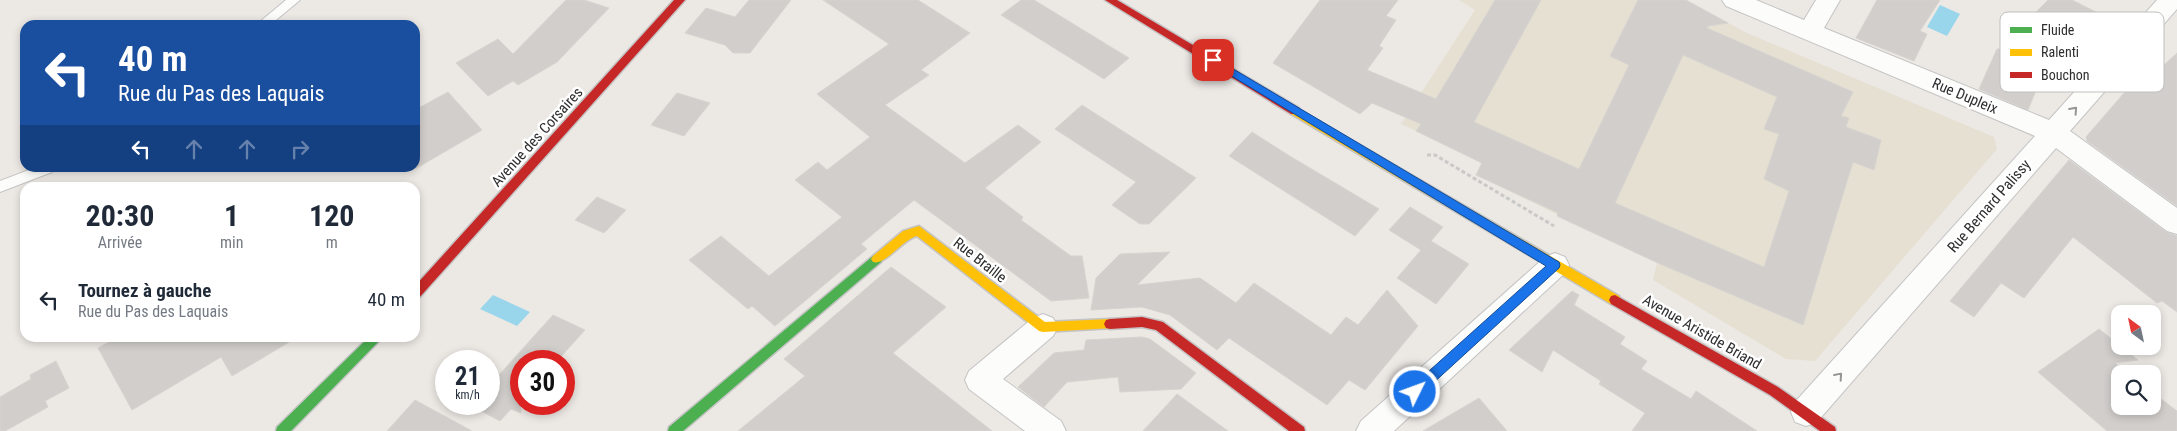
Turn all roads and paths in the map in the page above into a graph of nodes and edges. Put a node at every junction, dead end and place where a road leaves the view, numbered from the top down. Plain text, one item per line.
1 (294, 0) edge
2 (680, 0) edge
3 (1110, 0) edge
4 (1734, 0) edge
5 (1828, 0) edge
6 (2171, 0) edge
7 (2160, 12) edge
8 (268, 20) edge
9 (1810, 31) junction
10 (2089, 92) edge
11 (2054, 132) junction
12 (37, 172) edge
13 (0, 187) edge
14 (2177, 223) edge
15 (1555, 265) junction
16 (420, 288) edge
17 (1043, 327) junction
18 (372, 342) edge
19 (1806, 412) junction
20 (282, 431) edge
21 (674, 431) edge
22 (1050, 431) edge
23 (1299, 431) edge
24 (1372, 431) edge
25 (1830, 431) edge

1 - 8 lane
2 - 16 street, Avenue des Corsaires
3 - 15 street, Avenue Aristide Briand
4 - 9 street, Rue Dupleix
5 - 9 street
7 -> 6 street, Rue Bernard Palissy
9 - 11 street, Rue Dupleix
11 -> 10 street, Rue Bernard Palissy
11 - 14 street, Rue Dupleix
19 -> 11 street, Rue Bernard Palissy
12 - 13 lane
15 - 19 street, Avenue Aristide Briand
15 - 24 street
17 - 21 street, Rue Braille
17 - 22 street
17 - 23 street
18 - 20 street
19 - 25 street, Avenue Aristide Briand

